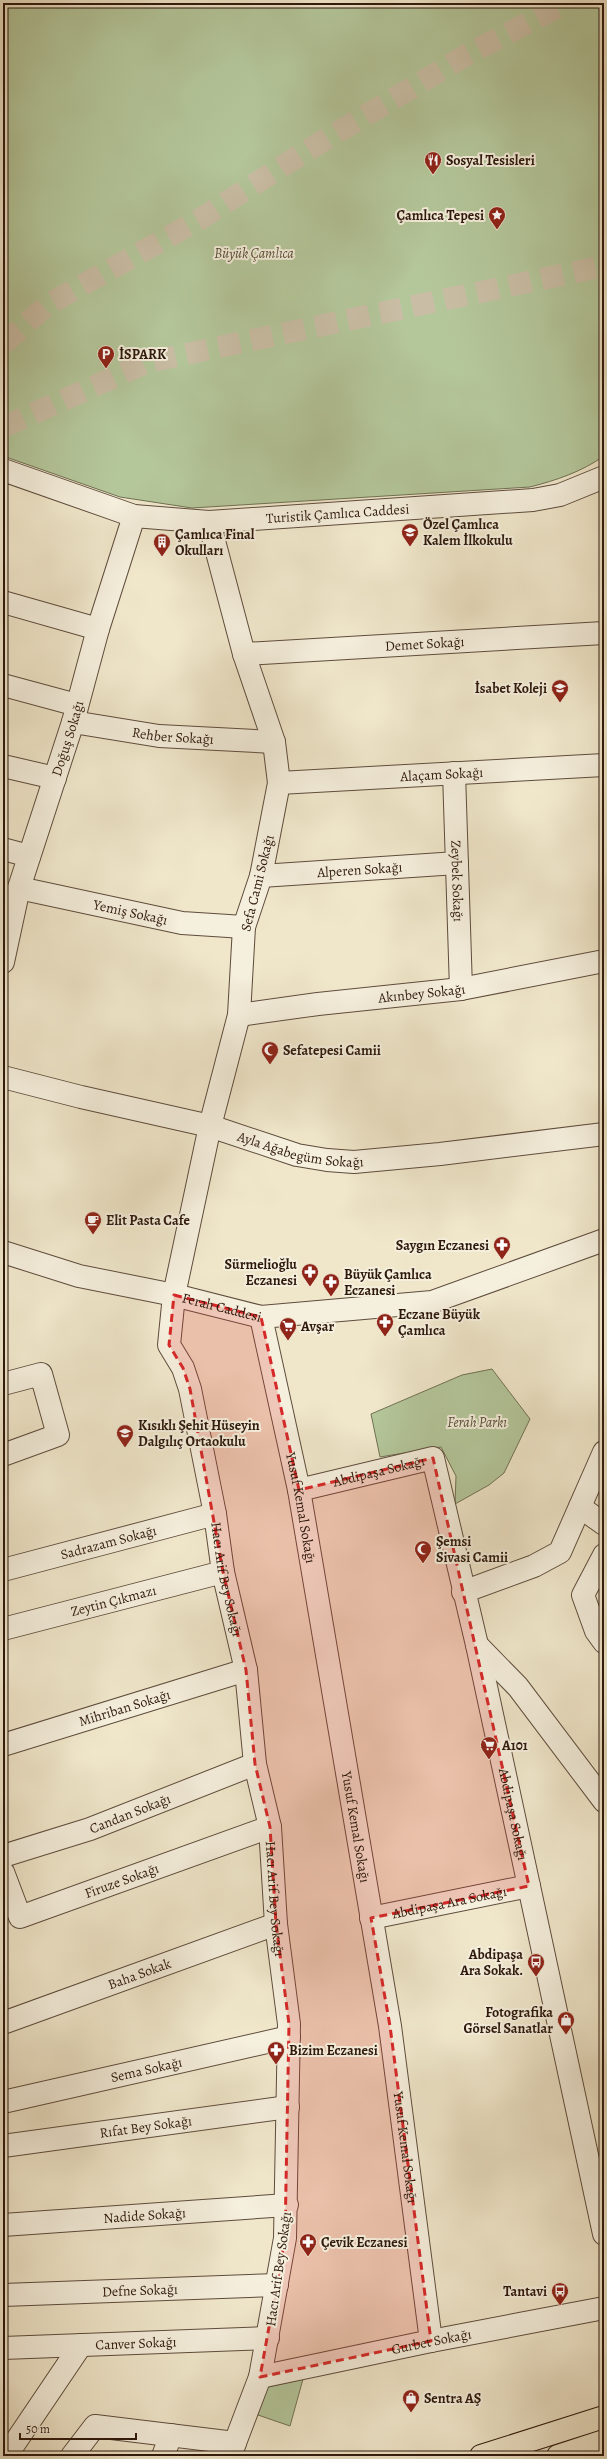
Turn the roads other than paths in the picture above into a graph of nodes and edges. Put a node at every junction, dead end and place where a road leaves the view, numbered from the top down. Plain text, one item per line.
1 (3, 470) edge
2 (604, 477) edge
3 (134, 516) junction
4 (209, 522) junction
5 (3, 602) edge
6 (98, 629) junction
7 (604, 633) edge
8 (244, 654) junction
9 (3, 685) edge
10 (75, 714) junction
11 (274, 742) junction
12 (604, 765) edge
13 (3, 766) edge
14 (454, 774) junction
15 (55, 778) junction
16 (279, 783) junction
17 (3, 849) edge
18 (29, 856) junction
19 (457, 863) junction
20 (261, 876) junction
21 (19, 888) junction
22 (244, 927) junction
23 (4, 953) edge
24 (604, 961) edge
25 (461, 989) junction
26 (239, 1015) junction
27 (3, 1076) edge
28 (210, 1126) junction
29 (604, 1134) edge
30 (604, 1240) edge
31 (3, 1252) edge
32 (174, 1295) junction
33 (261, 1317) junction
34 (169, 1345) joint
35 (3, 1384) edge
36 (604, 1452) edge
37 (3, 1455) edge
38 (299, 1490) junction
39 (580, 1507) junction
40 (214, 1514) junction
41 (604, 1524) edge
42 (604, 1555) edge
43 (3, 1570) edge
44 (223, 1572) junction
45 (463, 1592) junction
46 (3, 1629) edge
47 (604, 1642) edge
48 (477, 1645) junction
49 (246, 1670) junction
50 (3, 1745) edge
51 (255, 1764) junction
52 (604, 1801) edge
53 (270, 1828) junction
54 (3, 1856) edge
55 (3, 1872) edge
56 (529, 1886) junction
57 (371, 1918) junction
58 (276, 1924) junction
59 (3, 2023) edge
60 (289, 2037) junction
61 (3, 2102) edge
62 (288, 2107) junction
63 (3, 2146) edge
64 (287, 2205) junction
65 (3, 2225) edge
66 (604, 2234) edge
67 (277, 2285) junction
68 (3, 2295) edge
69 (604, 2308) edge
70 (268, 2338) junction
71 (431, 2341) junction
72 (81, 2345) junction
73 (3, 2348) edge
74 (260, 2377) junction
75 (604, 2417) edge
76 (171, 2435) junction
77 (604, 2441) edge
78 (233, 2449) edge
79 (6, 2456) edge
80 (72, 2456) edge
81 (163, 2456) edge
82 (481, 2456) edge
83 (558, 2456) edge

1 - 3 street, Turistik Çamlıca Caddesi
2 - 4 street, Turistik Çamlıca Caddesi
3 - 4 street, Turistik Çamlıca Caddesi
3 - 6 street, Doğuş Sokağı
4 - 8 street, Sefa Cami Sokağı
5 - 6 street
6 - 10 street, Doğuş Sokağı
7 - 8 street, Demet Sokağı
8 - 11 street, Sefa Cami Sokağı
9 - 10 street, Rehber Sokağı
10 - 11 street, Rehber Sokağı
10 - 15 street, Doğuş Sokağı
11 - 16 street, Sefa Cami Sokağı
12 - 14 street, Alaçam Sokağı
13 - 15 street
14 - 16 street, Alaçam Sokağı
14 - 19 street, Zeybek Sokağı
15 - 18 street, Doğuş Sokağı
16 - 20 street, Sefa Cami Sokağı
17 - 18 street
18 - 21 street, Doğuş Sokağı
19 - 20 street, Alperen Sokağı
19 - 25 street, Zeybek Sokağı
20 - 22 street, Sefa Cami Sokağı
21 - 22 street, Yemiş Sokağı
21 - 23 street, Doğuş Sokağı
22 - 26 street, Sefa Cami Sokağı
24 - 25 street, Akınbey Sokağı
25 - 26 street, Akınbey Sokağı
26 - 28 street, Sefa Cami Sokağı
27 - 28 street, Ayla Ağabegüm Sokağı
28 - 29 street, Ayla Ağabegüm Sokağı
28 - 32 street, Sefa Cami Sokağı
30 - 33 street, Ferah Caddesi
31 - 32 street, Ferah Caddesi
32 - 33 street, Ferah Caddesi
32 - 34 street, Sefa Cami Sokağı
33 - 38 street, Yusuf Kemal Sokağı
34 - 40 street, Hacı Arif Bey Sokağı
35 - 37 street
36 - 39 street
38 - 45 street, Abdipaşa Sokağı
38 - 57 street, Yusuf Kemal Sokağı
39 - 41 street
39 - 45 street
40 - 43 street, Sadrazam Sokağı
40 - 44 street, Hacı Arif Bey Sokağı
42 - 47 street
44 - 46 street, Zeytin Çıkmazı
44 - 49 street, Hacı Arif Bey Sokağı
45 - 48 street, Abdipaşa Sokağı
48 - 52 street
48 - 56 street, Abdipaşa Sokağı
49 - 50 street, Mihriban Sokağı
49 - 51 street, Hacı Arif Bey Sokağı
51 - 53 street, Hacı Arif Bey Sokağı
51 - 54 street, Candan Sokağı
53 - 55 street, Firuze Sokağı
53 - 58 street, Hacı Arif Bey Sokağı
56 - 57 street, Abdipaşa Ara Sokağı
56 - 66 street, Abdipaşa Sokağı
57 - 71 street, Yusuf Kemal Sokağı
58 - 59 street, Baha Sokak
58 - 60 street, Hacı Arif Bey Sokağı
60 - 61 street, Sema Sokağı
60 - 62 street, Hacı Arif Bey Sokağı
62 - 63 street, Rıfat Bey Sokağı
62 - 64 street, Hacı Arif Bey Sokağı
64 - 65 street, Nadide Sokağı
64 - 67 street, Hacı Arif Bey Sokağı
67 - 68 street, Defne Sokağı
67 - 70 street, Hacı Arif Bey Sokağı
69 - 71 street, Gurbet Sokağı
70 - 72 street, Canver Sokağı
70 - 74 street, Hacı Arif Bey Sokağı
71 - 74 street, Gurbet Sokağı
72 - 73 street, Canver Sokağı
72 - 79 street
74 - 78 street, Hacı Arif Bey Sokağı
75 - 82 main road
76 - 78 street
76 - 80 street
76 - 81 street
77 - 83 main road

